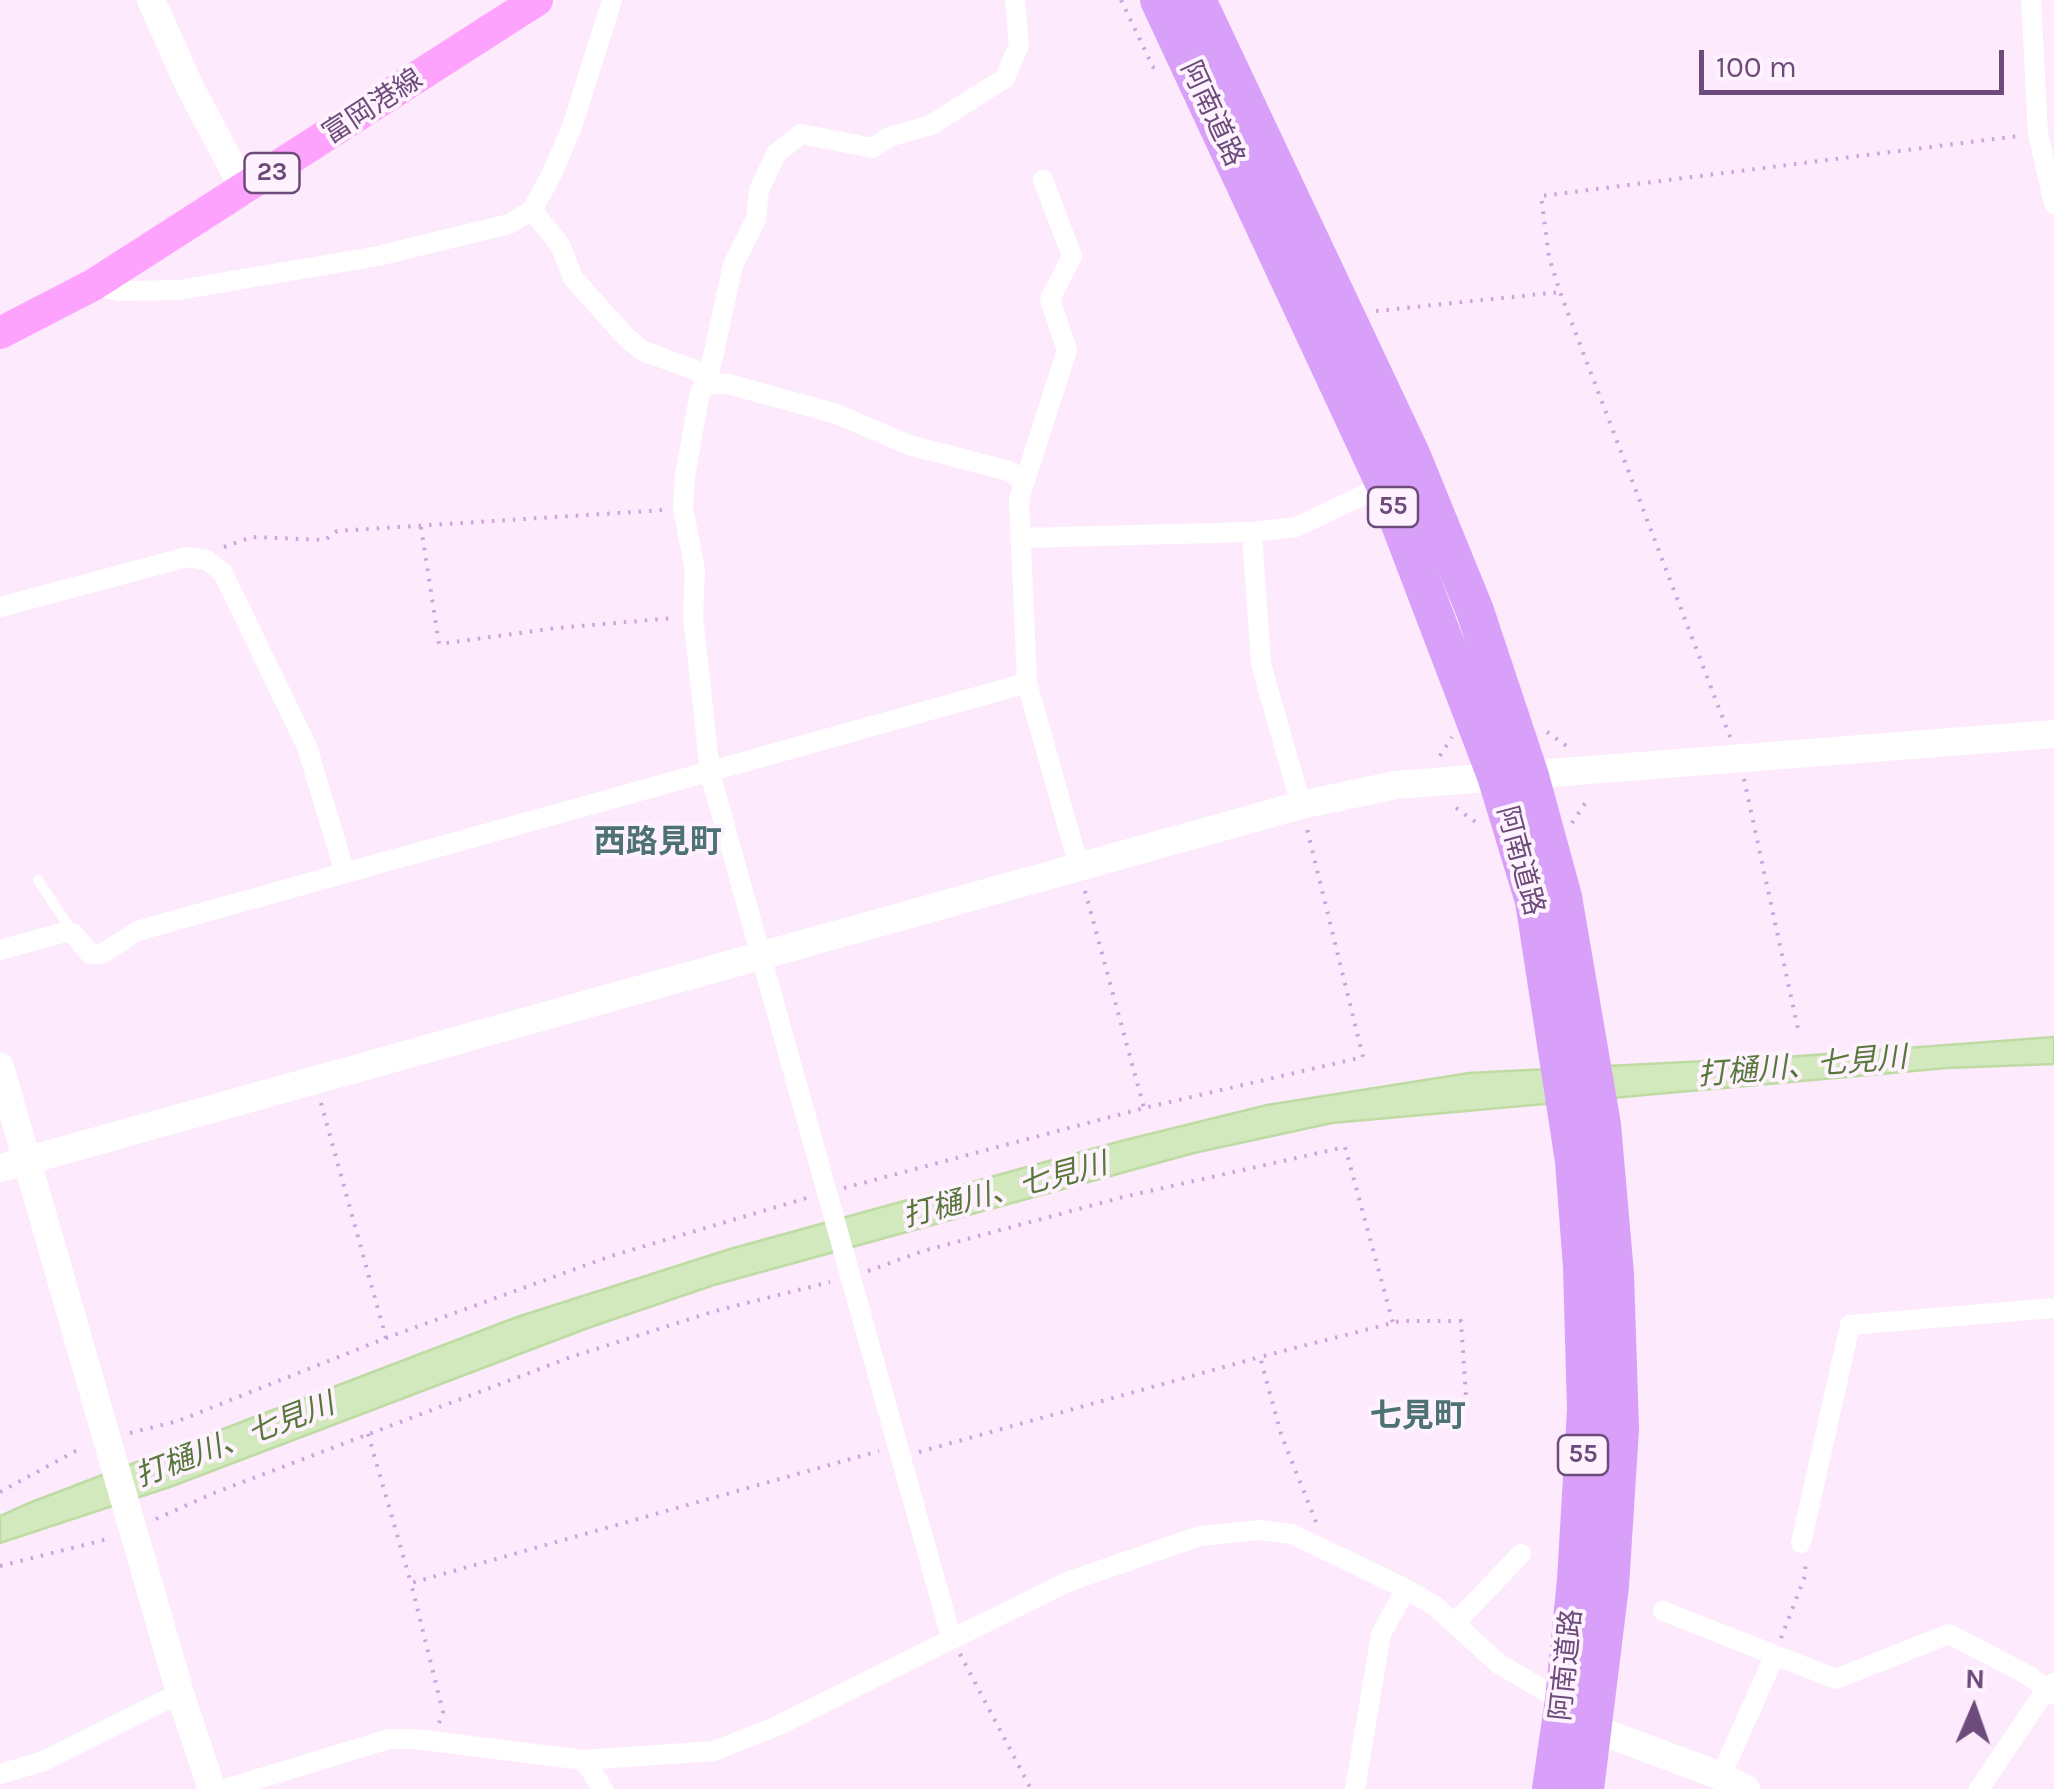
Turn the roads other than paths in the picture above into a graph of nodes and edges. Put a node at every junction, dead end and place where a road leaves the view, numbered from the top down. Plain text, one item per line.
1 (151, 0) edge
2 (537, 0) edge
3 (612, 0) edge
4 (1014, 0) edge
5 (1159, 0) edge
6 (1197, 0) edge
7 (2031, 0) edge
8 (1043, 180) dead end
9 (244, 191) junction
10 (2054, 204) edge
11 (532, 210) junction
12 (93, 286) junction
13 (0, 333) edge
14 (707, 384) junction
15 (1025, 480) junction
16 (1385, 485) junction
17 (1252, 532) junction
18 (1020, 538) junction
19 (0, 607) edge
20 (1027, 684) junction
21 (2054, 734) edge
22 (710, 773) junction
23 (1513, 776) junction
24 (1301, 805) junction
25 (1079, 868) junction
26 (345, 872) junction
27 (38, 880) dead end
28 (74, 934) junction
29 (0, 950) edge
30 (759, 955) junction
31 (0, 1068) edge
32 (1585, 1123) junction
33 (12, 1165) edge
34 (2054, 1308) edge
35 (1801, 1543) road end
36 (1521, 1554) dead end
37 (1406, 1589) junction
38 (1663, 1610) dead end
39 (1455, 1622) junction
40 (951, 1637) junction
41 (1774, 1657) junction
42 (2052, 1688) edge
43 (180, 1693) junction
44 (1564, 1700) junction
45 (1595, 1730) junction
46 (584, 1760) junction
47 (0, 1774) edge
48 (1734, 1783) edge
49 (212, 1789) edge
50 (225, 1789) edge
51 (602, 1789) edge
52 (1355, 1789) edge
53 (1551, 1789) edge
54 (1585, 1789) edge
55 (1979, 1789) edge

1 - 9 street
2 - 9 main road, 富岡港線 / 23
3 - 11 street
4 - 14 street
5 - 16 highway, 阿南道路 / 55
6 - 23 highway, 阿南道路 / 55
7 - 10 street
8 - 15 street
9 - 12 main road, 富岡港線 / 23
11 - 12 street
11 - 14 street
12 - 13 main road, 富岡港線 / 23
14 - 15 street
14 - 22 street
15 - 18 street
16 - 17 street
16 - 23 highway, 阿南道路 / 55
17 - 18 street
17 - 24 street
18 - 20 street
19 - 26 street
20 - 22 street
20 - 25 street
21 - 23 street
22 - 26 street
22 - 30 street
23 - 24 street
23 - 32 highway, 阿南道路 / 55
24 - 25 street
25 - 30 street
26 - 28 street
27 - 28 lane
28 - 29 street
30 - 33 street
30 - 40 street
31 - 33 street
32 - 44 highway, 阿南道路 / 55
32 - 45 highway, 阿南道路 / 55
33 - 43 street
34 - 35 street
36 - 39 street
37 - 39 street
37 - 40 street
37 - 52 street
38 - 41 street
39 - 44 street
40 - 46 street
41 - 42 street
41 - 48 street
42 - 55 street
43 - 47 street
43 - 49 street
44 - 45 street
44 - 53 highway, 阿南道路 / 55
45 - 48 street
45 - 54 highway, 阿南道路 / 55
46 - 50 street
46 - 51 street

